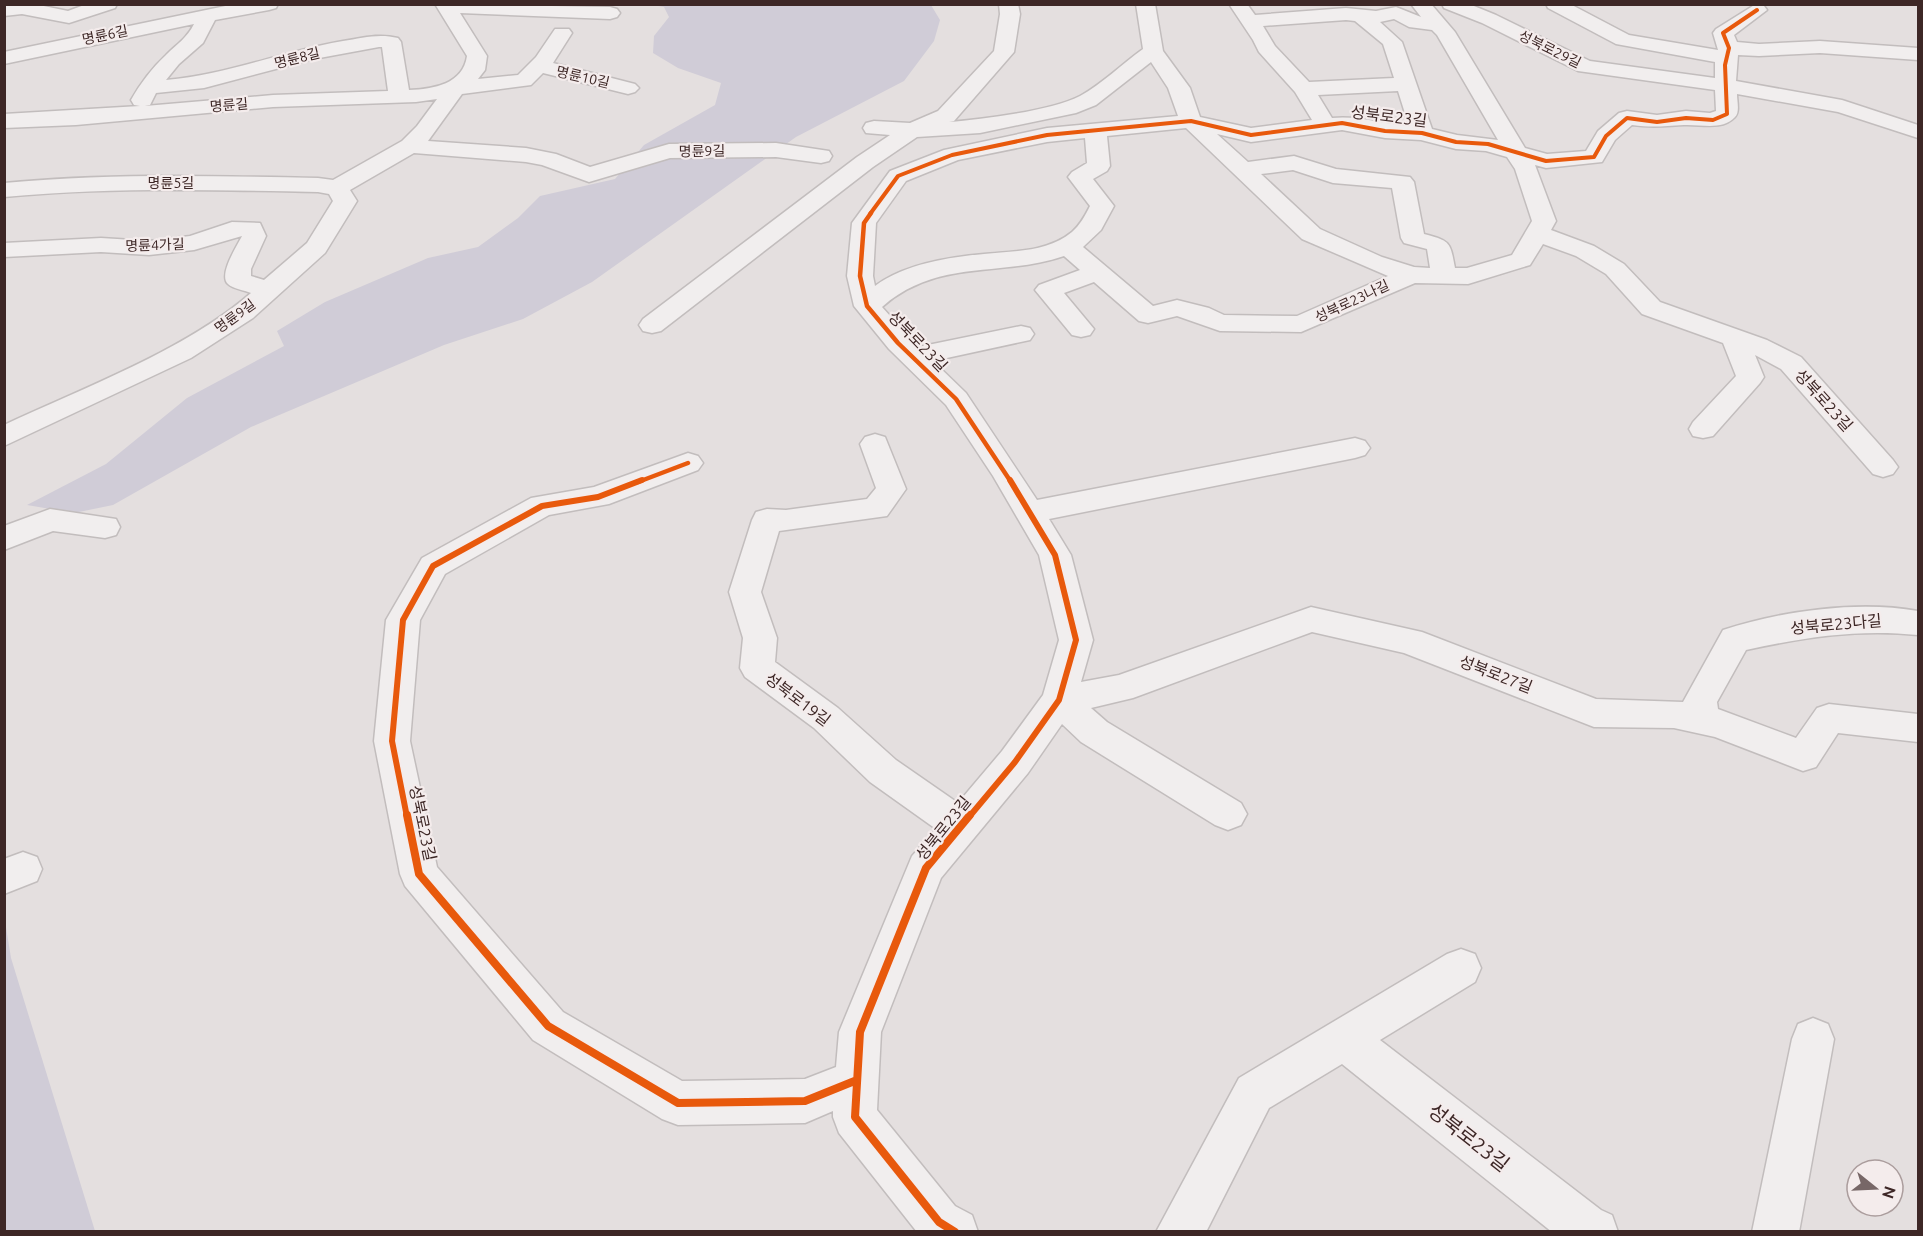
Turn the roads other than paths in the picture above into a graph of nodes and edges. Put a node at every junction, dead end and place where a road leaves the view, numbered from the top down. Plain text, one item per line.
1 (108, 4) edge
2 (269, 4) edge
3 (1008, 4) edge
4 (1145, 4) edge
5 (1420, 4) edge
6 (1451, 4) edge
7 (1555, 4) edge
8 (445, 6) edge
9 (4, 10) edge
10 (1333, 10) edge
11 (1757, 10) dead end
12 (610, 13) dead end
13 (1243, 13) edge
14 (1360, 15) junction
15 (207, 17) junction
16 (1438, 24) junction
17 (562, 33) dead end
18 (1153, 51) junction
19 (1728, 53) junction
20 (1918, 54) edge
21 (4, 58) edge
22 (538, 66) junction
23 (1407, 84) junction
24 (1725, 86) junction
25 (149, 87) junction
26 (628, 87) dead end
27 (454, 90) junction
28 (1304, 90) junction
29 (400, 97) junction
30 (128, 114) junction
31 (38, 120) junction
32 (4, 121) edge
33 (1191, 121) junction
34 (1326, 125) junction
35 (874, 128) dead end
36 (1095, 130) junction
37 (911, 131) junction
38 (1918, 132) edge
39 (1422, 133) junction
40 (4, 138) edge
41 (410, 146) junction
42 (1517, 153) junction
43 (821, 156) dead end
44 (1242, 170) junction
45 (337, 188) junction
46 (4, 190) edge
47 (1535, 233) junction
48 (1067, 246) junction
49 (4, 250) edge
50 (1097, 272) junction
51 (1411, 275) junction
52 (1444, 275) junction
53 (268, 290) junction
54 (867, 306) junction
55 (652, 325) dead end
56 (1081, 329) dead end
57 (1021, 334) dead end
58 (1735, 338) junction
59 (912, 357) junction
60 (1703, 429) dead end
61 (4, 437) edge
62 (875, 444) dead end
63 (1355, 448) dead end
64 (688, 463) dead end
65 (1883, 467) dead end
66 (1029, 512) junction
67 (105, 527) dead end
68 (4, 539) edge
69 (1918, 623) edge
70 (1059, 700) junction
71 (1700, 720) junction
72 (1918, 728) edge
73 (1228, 814) dead end
74 (961, 826) junction
75 (1461, 968) dead end
76 (1345, 1039) junction
77 (1813, 1039) dead end
78 (857, 1080) junction
79 (955, 1232) edge
80 (1179, 1232) edge
81 (1595, 1232) edge
82 (1775, 1232) edge

1 - 9 street, 명륜6길
2 - 15 street
3 - 37 street
4 - 18 street
5 - 16 street
6 - 24 street, 성북로29길
7 - 19 street
8 - 12 street
8 - 27 street
10 - 13 street, 성북로23길
10 - 14 street, 성북로23길
11 - 19 street
13 - 28 street, 성북로23길
14 - 16 street, 성북로23길
14 - 23 street, 성북로23길
15 - 21 street, 명륜6길
15 - 25 street
16 - 42 street
17 - 22 street, 명륜10길
18 - 33 street
18 - 37 street
19 - 20 street
19 - 24 street
22 - 26 street, 명륜10길
22 - 27 street, 명륜10길
23 - 28 street, 성북로23길
23 - 39 street, 성북로23길
24 - 38 street, 성북로29길
24 - 42 street, 성북로23길
25 - 29 street, 명륜8길
25 - 30 street
27 - 29 street, 명륜길
27 - 41 street
28 - 34 street, 성북로23길
29 - 30 street, 명륜길
30 - 31 street, 명륜길
31 - 32 street, 명륜길
31 - 40 street
33 - 34 street, 성북로23길
33 - 36 street, 성북로23길
33 - 44 street
34 - 39 street, 성북로23길
35 - 37 street
36 - 48 street
36 - 54 street, 성북로23길
37 - 55 street
39 - 42 street, 성북로23길
41 - 43 street, 명륜9길
41 - 45 street
42 - 47 street
44 - 51 street
44 - 52 street
45 - 46 street, 명륜5길
45 - 53 street, 명륜9길
47 - 52 street
47 - 58 street, 성북로23길
48 - 50 street, 성북로23나길
48 - 54 street
49 - 53 street, 명륜4가길
50 - 51 street, 성북로23나길
50 - 56 street
51 - 52 street
53 - 61 street, 명륜9길
54 - 59 street, 성북로23길
57 - 59 street, 성북로23길
58 - 60 street
58 - 65 street, 성북로23길
59 - 66 street, 성북로23길
62 - 74 street, 성북로19길
63 - 66 street
64 - 78 street, 성북로23길
66 - 70 street, 성북로23길
67 - 68 street
69 - 71 street, 성북로23다길
70 - 71 street, 성북로27길
70 - 73 street
70 - 74 street, 성북로23길
71 - 72 street, 성북로27길
74 - 78 street, 성북로23길
75 - 76 street
76 - 80 street
76 - 81 street, 성북로23길
77 - 82 street
78 - 79 street, 성북로23길

